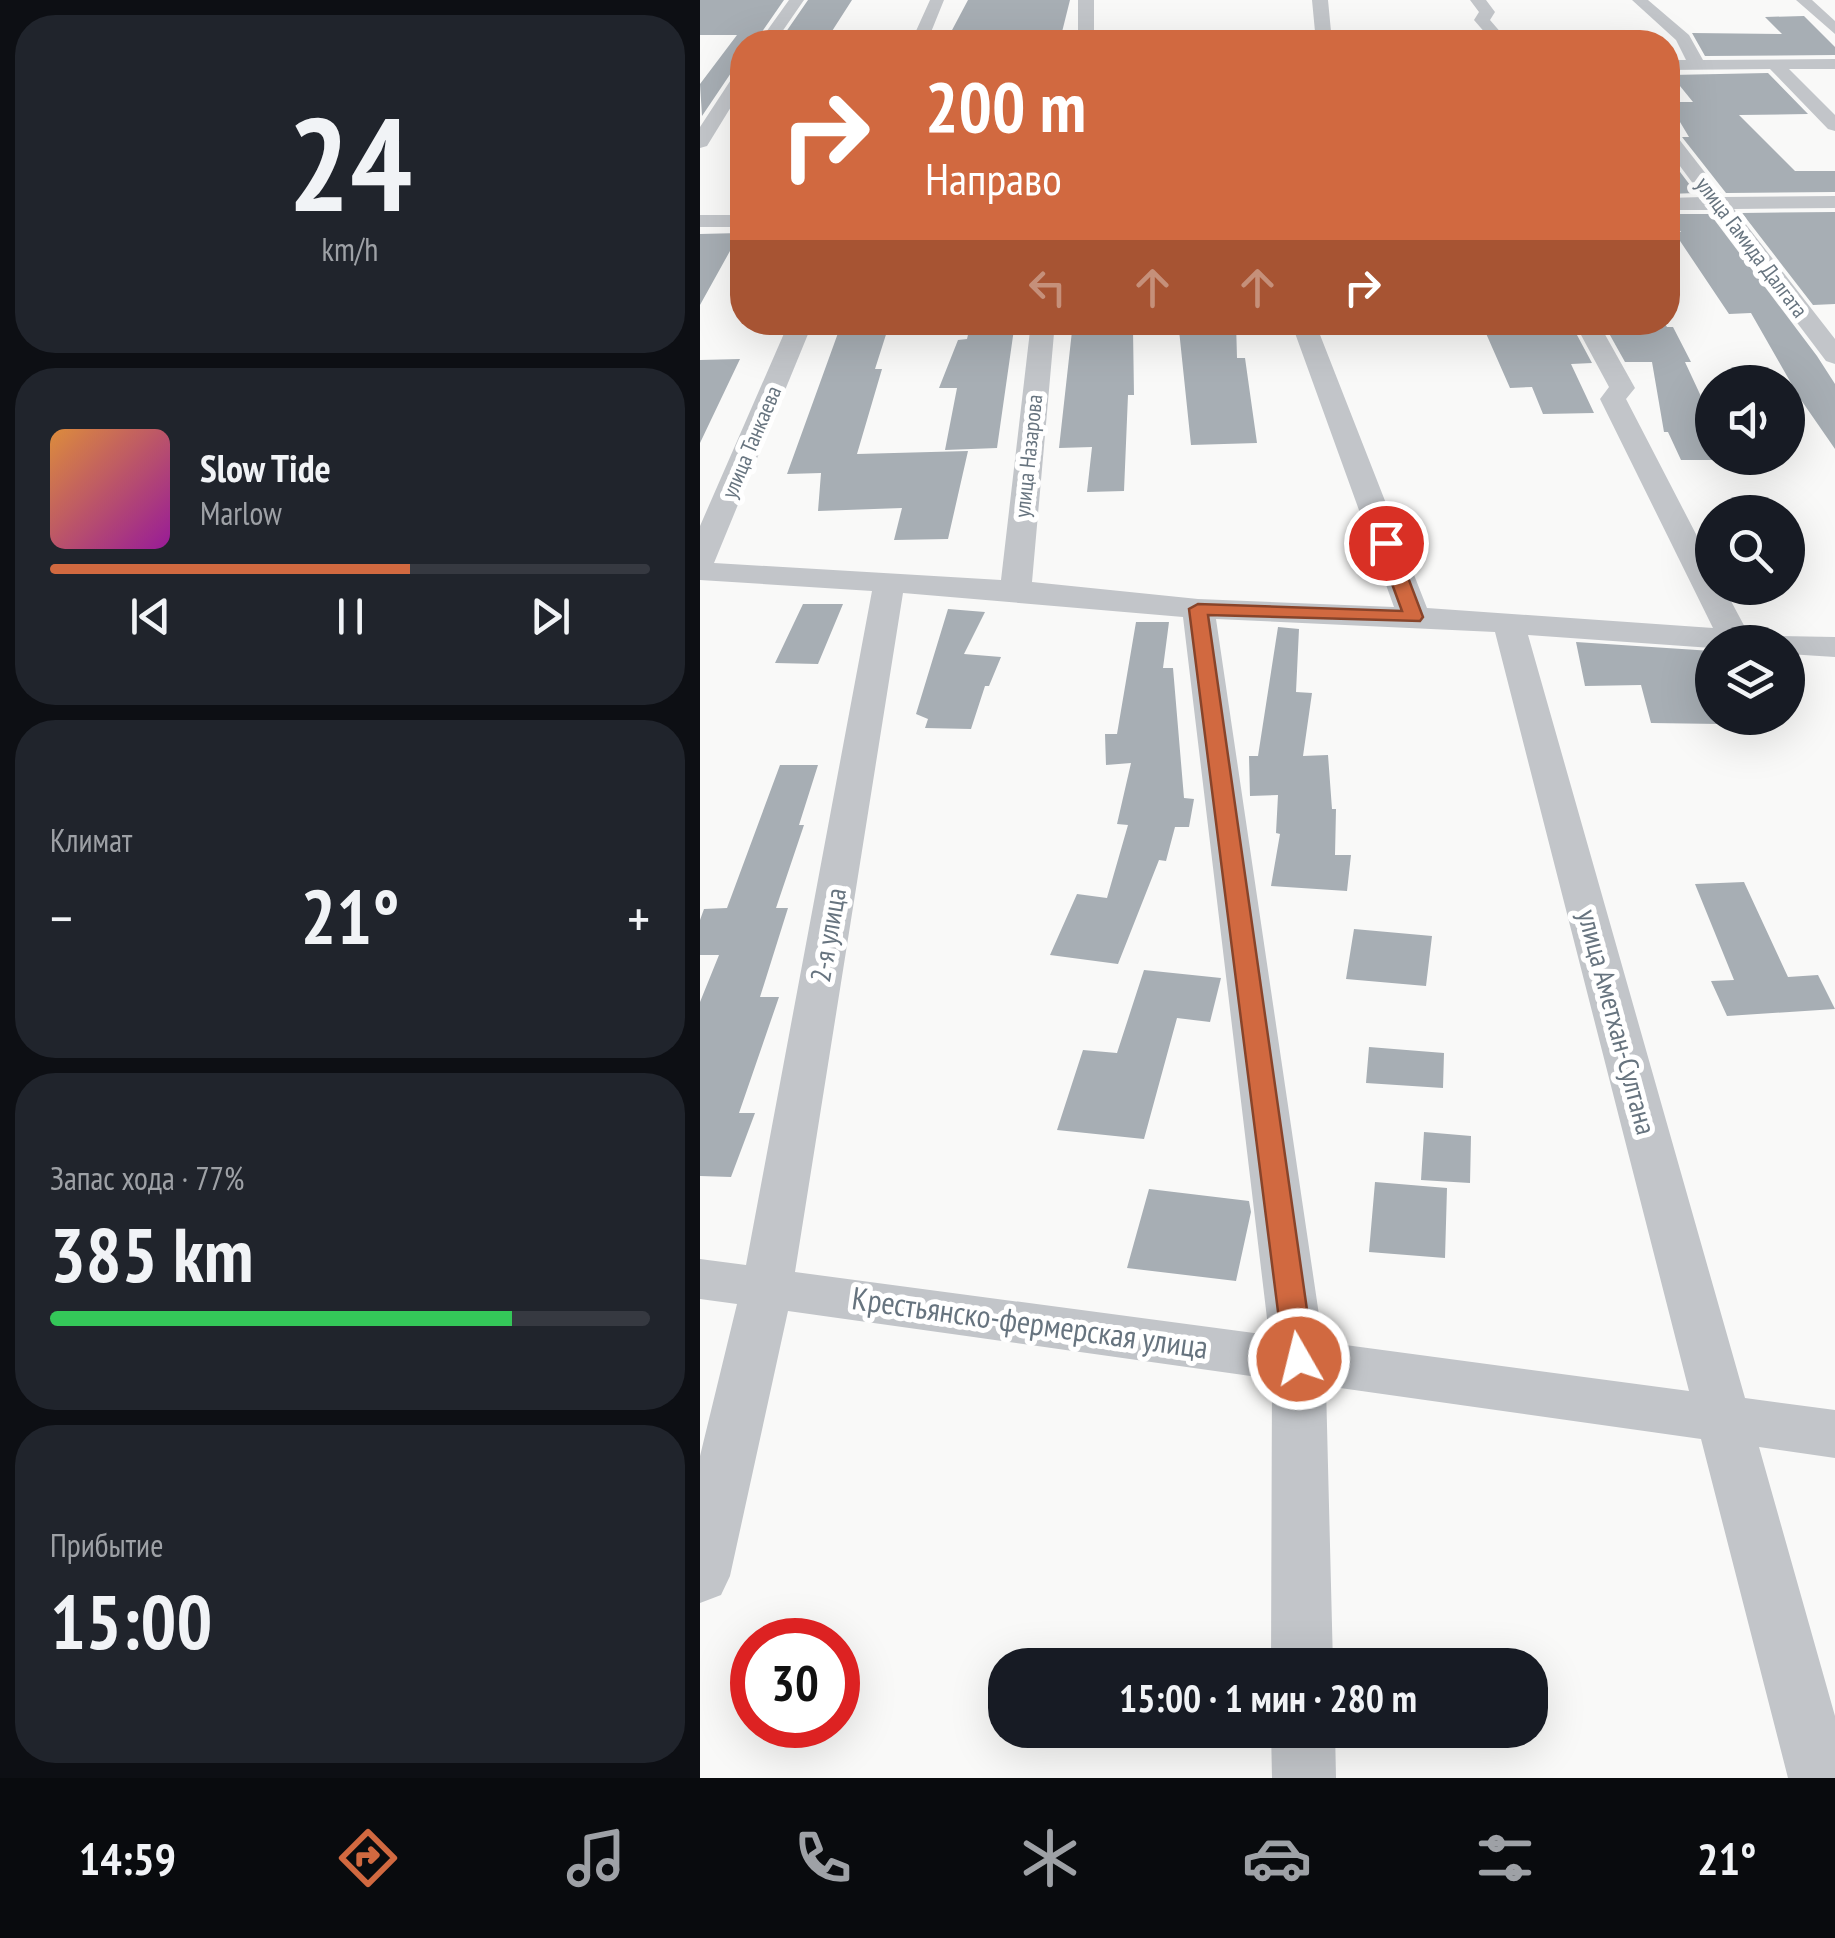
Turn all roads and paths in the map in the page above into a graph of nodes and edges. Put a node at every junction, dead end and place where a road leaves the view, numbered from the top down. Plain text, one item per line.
1 (797, 0) edge
2 (937, 0) edge
3 (1086, 0) edge
4 (1320, 0) edge
5 (1478, 0) edge
6 (1640, 0) edge
7 (1803, 0) edge
8 (1835, 29) edge
9 (776, 30) edge
10 (923, 30) edge
11 (1086, 30) edge
12 (1323, 30) edge
13 (1491, 30) edge
14 (1674, 30) edge
15 (1680, 35) edge
16 (1774, 64) junction
17 (1835, 64) edge
18 (1680, 65) edge
19 (1697, 65) junction
20 (730, 78) edge
21 (714, 79) dead end
22 (730, 96) edge
23 (1835, 125) edge
24 (700, 142) edge
25 (1680, 153) edge
26 (1835, 202) edge
27 (1680, 204) edge
28 (1720, 204) junction
29 (730, 221) edge
30 (700, 222) edge
31 (796, 335) edge
32 (1042, 335) edge
33 (1308, 335) edge
34 (1593, 335) edge
35 (1835, 356) edge
36 (700, 561) edge
37 (700, 571) edge
38 (888, 582) junction
39 (1016, 590) junction
40 (1198, 609) junction
41 (1414, 617) junction
42 (1509, 624) junction
43 (1741, 625) edge
44 (1695, 637) edge
45 (1805, 645) edge
46 (1835, 648) edge
47 (700, 1279) edge
48 (768, 1288) junction
49 (1299, 1359) junction
50 (1726, 1419) junction
51 (1835, 1434) edge
52 (700, 1576) edge
53 (1302, 1648) edge
54 (1303, 1748) edge
55 (1304, 1778) edge
56 (1820, 1778) edge

1 - 9 street
2 - 10 street
3 - 11 street
4 - 12 street
5 - 13 street
6 - 14 street
7 - 8 street
15 - 19 street
16 - 17 street
16 - 19 street
16 - 23 street
18 - 19 street
20 - 21 street
22 - 24 street
25 - 28 street, улица Гамида Далгата
26 - 28 street
27 - 28 street
28 - 35 street, улица Гамида Далгата
29 - 30 street
31 - 36 street, улица Танкаева
32 - 39 street, улица Назарова
33 - 41 street
34 - 43 street
37 - 38 street
38 - 39 street
38 - 48 street, 2-я улица
39 - 40 street
40 - 41 street
40 - 49 street
41 - 42 street
42 - 44 street
42 - 50 street, улица Аметхан-Султана
45 - 46 street
47 - 48 street, Крестьянско-фермерская улица
48 - 49 street, Крестьянско-фермерская улица
48 - 52 street, 2-я улица
49 - 50 street, Крестьянско-фермерская улица
49 - 53 street
50 - 51 street, Крестьянско-фермерская улица
50 - 56 street, улица Аметхан-Султана
54 - 55 street

